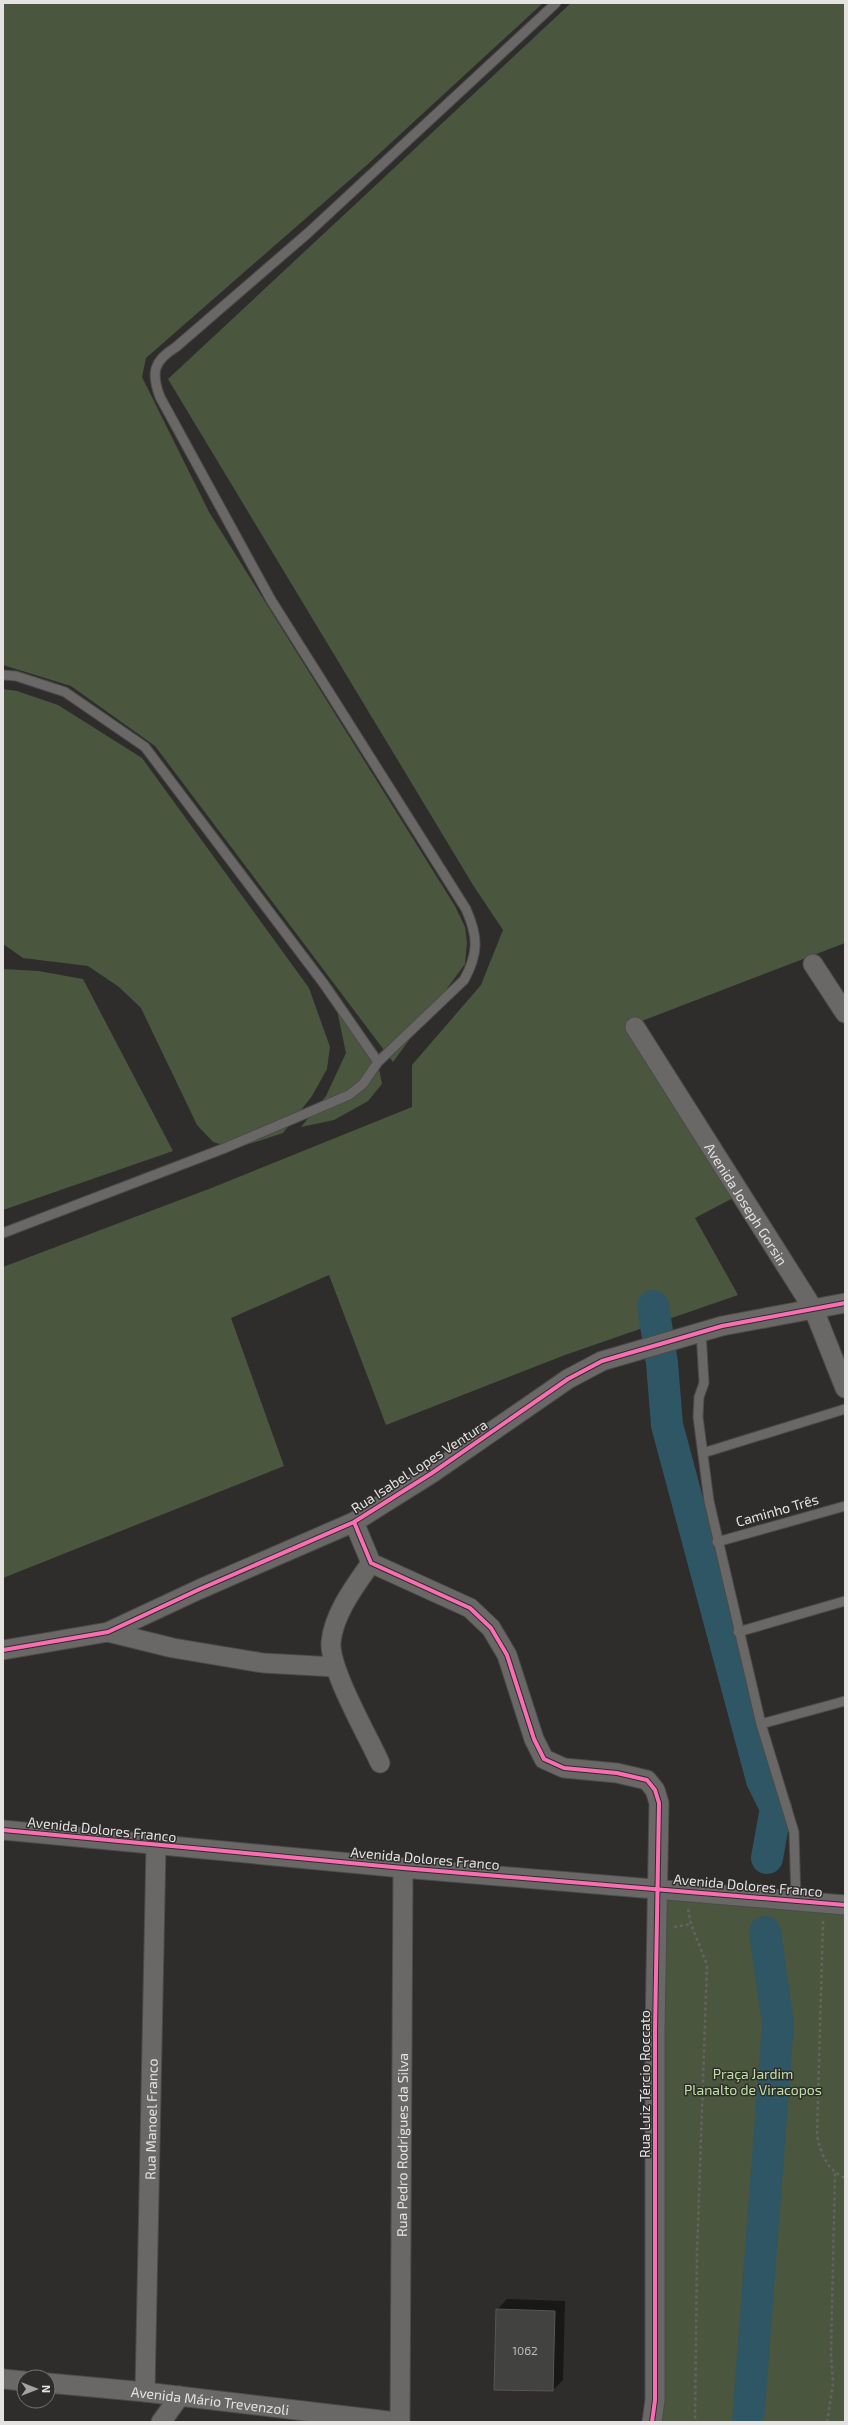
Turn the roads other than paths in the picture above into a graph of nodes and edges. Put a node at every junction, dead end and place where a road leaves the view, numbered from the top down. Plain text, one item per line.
1 (556, 3) edge
2 (3, 674) edge
3 (813, 964) dead end
4 (845, 1014) edge
5 (635, 1027) dead end
6 (378, 1062) junction
7 (3, 1233) edge
8 (845, 1304) edge
9 (814, 1310) junction
10 (701, 1331) junction
11 (845, 1388) edge
12 (845, 1409) edge
13 (703, 1453) junction
14 (845, 1506) edge
15 (354, 1522) junction
16 (717, 1542) junction
17 (371, 1563) junction
18 (845, 1601) edge
19 (108, 1632) junction
20 (738, 1632) junction
21 (3, 1650) edge
22 (335, 1667) junction
23 (845, 1701) edge
24 (761, 1724) junction
25 (380, 1763) dead end
26 (3, 1830) edge
27 (156, 1846) junction
28 (403, 1868) junction
29 (657, 1888) junction
30 (796, 1901) junction
31 (845, 1905) edge
32 (3, 2378) edge
33 (16, 2379) edge
34 (56, 2384) edge
35 (145, 2392) junction
36 (180, 2396) junction
37 (161, 2422) edge
38 (397, 2422) edge
39 (400, 2422) edge
40 (652, 2422) edge

1 - 6 lane
2 - 6 lane
3 - 4 street
5 - 9 street, Avenida Joseph Gorsin
6 - 7 lane
8 - 9 street, Rua Isabel Lopes Ventura
9 - 10 street, Rua Isabel Lopes Ventura
9 - 11 street, Avenida Joseph Gorsin
10 - 13 lane
10 - 15 street, Rua Isabel Lopes Ventura
12 - 13 lane
13 - 16 lane
14 - 16 lane, Caminho Três
15 - 17 street
15 - 19 street, Rua Isabel Lopes Ventura
16 - 20 lane
17 - 22 street
17 - 29 street, Rua Luiz Tércio Roccato
18 - 20 lane
19 - 21 street, Rua Isabel Lopes Ventura
19 - 22 street
20 - 24 lane
22 - 25 street
23 - 24 lane
24 - 30 lane
26 - 27 street, Avenida Dolores Franco
27 - 28 street, Avenida Dolores Franco
27 - 35 street, Rua Manoel Franco
28 - 29 street, Avenida Dolores Franco
28 - 39 street, Rua Pedro Rodrigues da Silva
29 - 30 street, Avenida Dolores Franco
29 - 40 street, Rua Luiz Tércio Roccato
30 - 31 street, Avenida Dolores Franco
32 - 33 street
34 - 35 street, Avenida Mário Trevenzoli
35 - 36 street, Avenida Mário Trevenzoli
36 - 37 street
36 - 38 street, Avenida Mário Trevenzoli

